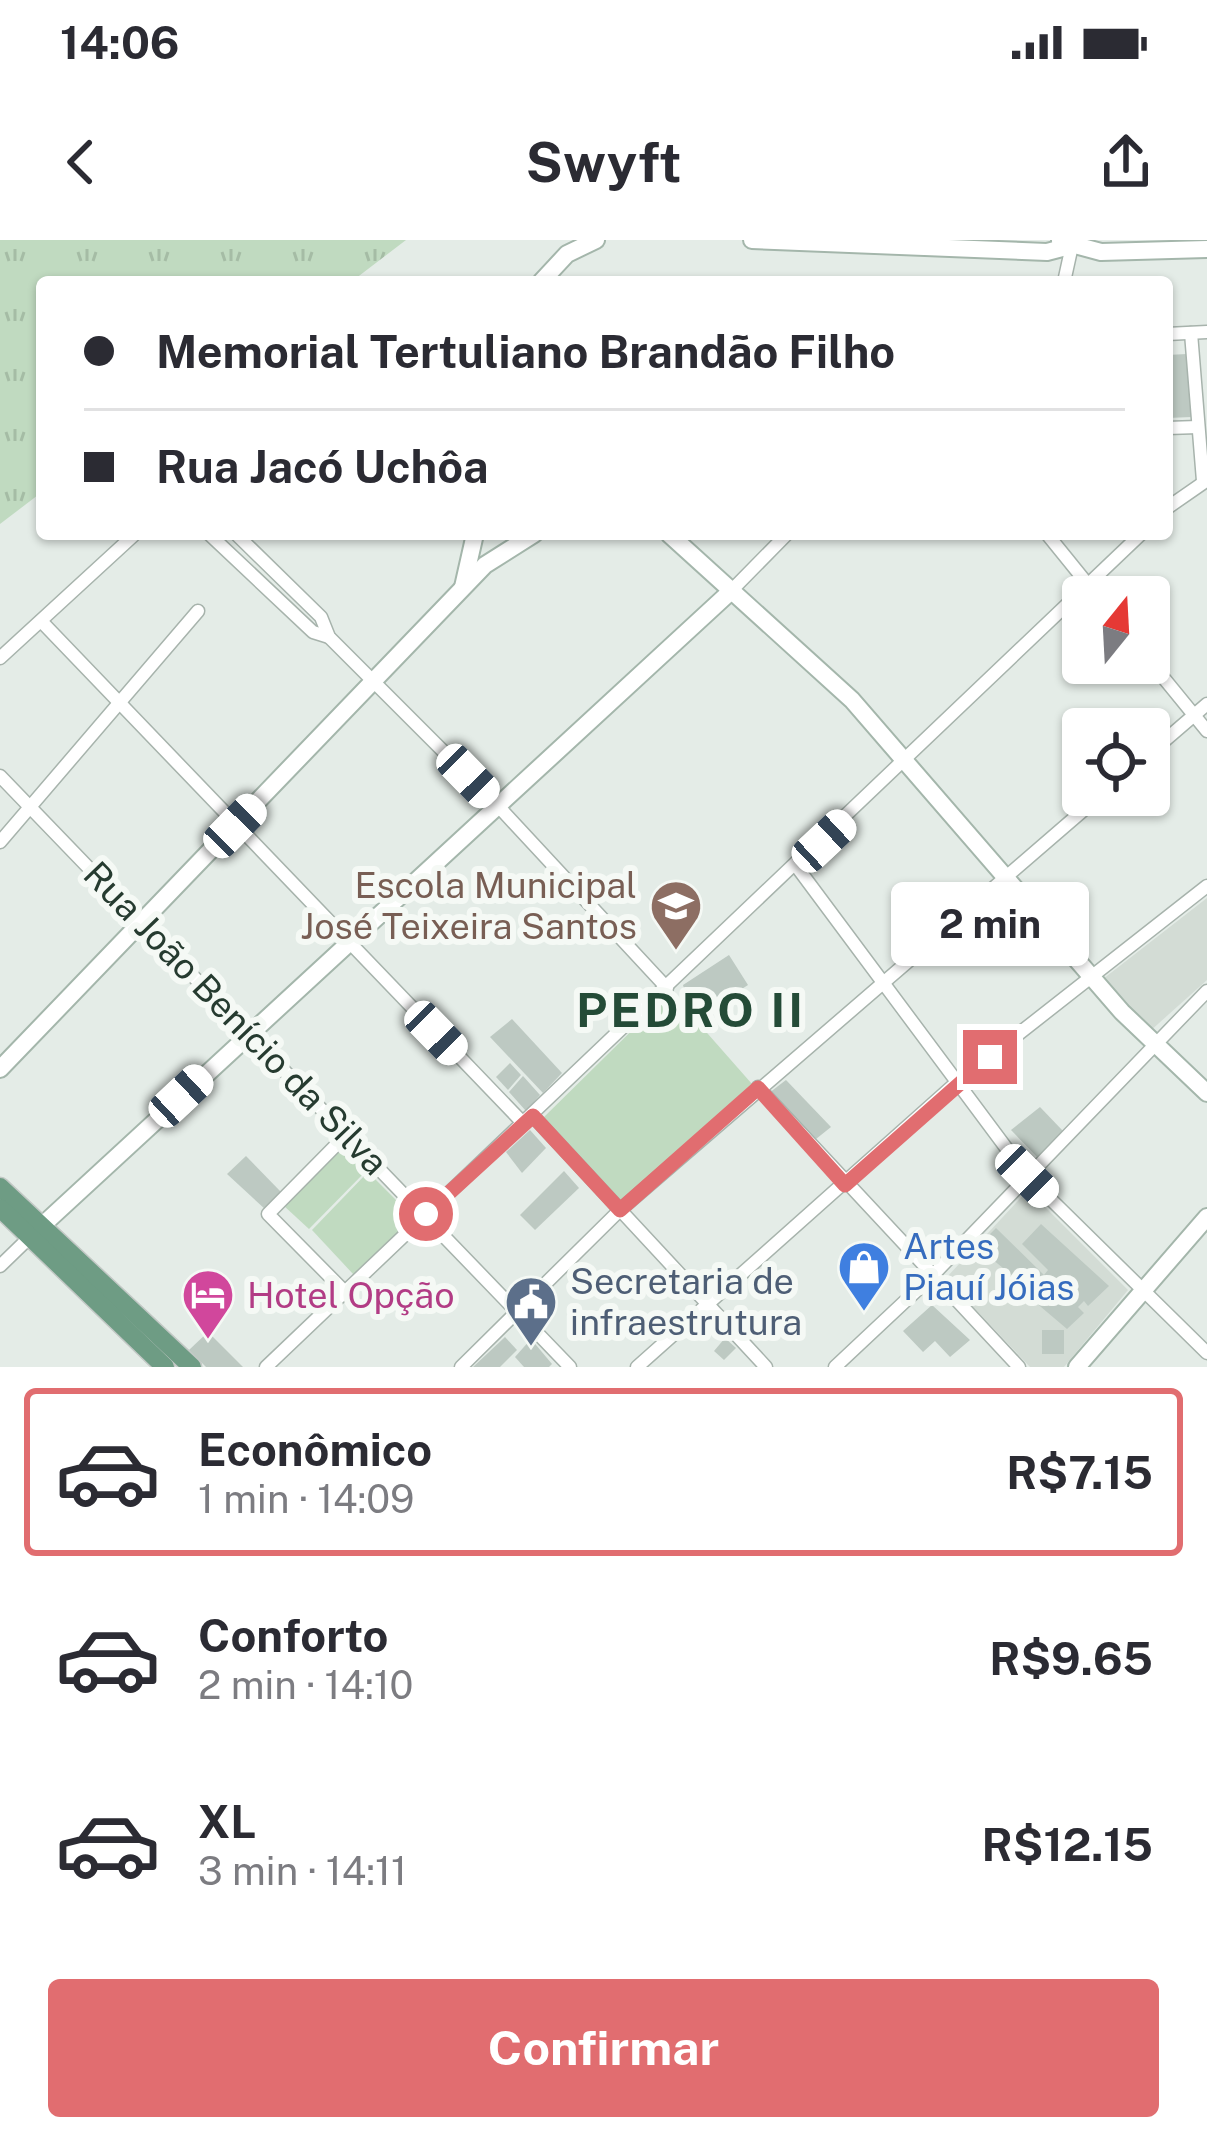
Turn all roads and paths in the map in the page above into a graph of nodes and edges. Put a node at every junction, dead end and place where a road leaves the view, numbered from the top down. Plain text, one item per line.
1 (596, 240) edge
2 (752, 240) edge
3 (1067, 242) edge
4 (1207, 249) edge
5 (546, 276) edge
6 (1064, 276) edge
7 (1207, 332) edge
8 (1191, 333) junction
9 (1173, 334) edge
10 (1173, 428) edge
11 (1198, 428) junction
12 (1205, 481) edge
13 (1173, 504) edge
14 (129, 540) edge
15 (215, 540) edge
16 (242, 540) edge
17 (474, 540) edge
18 (525, 540) edge
19 (675, 540) edge
20 (781, 540) edge
21 (1052, 540) edge
22 (1136, 540) edge
23 (1081, 576) edge
24 (1106, 576) edge
25 (463, 588) junction
26 (730, 592) junction
27 (198, 611) dead end
28 (1062, 620) edge
29 (41, 621) junction
30 (329, 637) junction
31 (0, 658) edge
32 (374, 680) junction
33 (1168, 684) edge
34 (119, 700) junction
35 (1207, 704) edge
36 (1194, 716) junction
37 (1207, 731) edge
38 (1170, 736) edge
39 (907, 762) junction
40 (0, 776) edge
41 (32, 806) junction
42 (499, 807) junction
43 (1076, 816) edge
44 (235, 826) junction
45 (0, 842) edge
46 (797, 867) junction
47 (1008, 874) junction
48 (1207, 886) edge
49 (142, 921) junction
50 (349, 943) junction
51 (1092, 978) junction
52 (884, 979) junction
53 (667, 988) junction
54 (1207, 991) edge
55 (250, 1031) junction
56 (1152, 1044) junction
57 (0, 1069) edge
58 (956, 1083) junction
59 (758, 1088) junction
60 (1207, 1093) edge
61 (528, 1119) junction
62 (347, 1134) junction
63 (1027, 1176) junction
64 (845, 1185) junction
65 (0, 1187) edge
66 (0, 1208) edge
67 (620, 1210) junction
68 (426, 1214) junction
69 (1207, 1217) edge
70 (38, 1230) junction
71 (0, 1266) edge
72 (932, 1276) junction
73 (1142, 1291) junction
74 (345, 1292) junction
75 (705, 1304) junction
76 (517, 1313) junction
77 (1207, 1353) edge
78 (165, 1367) edge
79 (193, 1367) edge
80 (266, 1367) edge
81 (461, 1367) edge
82 (570, 1367) edge
83 (638, 1367) edge
84 (766, 1367) edge
85 (835, 1367) edge
86 (1018, 1367) edge
87 (1077, 1367) edge

1 - 5 street
2 - 3 street
3 - 4 street
3 - 6 street
7 - 8 street
8 - 9 street
8 - 11 street
10 - 11 street
11 - 12 street
12 - 13 street
14 - 29 street
15 - 30 street
16 - 30 street
17 - 25 street
18 - 25 street
19 - 26 street
20 - 26 street
21 - 23 street
22 - 24 street
25 - 32 street
26 - 39 street
26 - 42 street
27 - 34 street
28 - 39 street
29 - 31 street
29 - 34 street
30 - 32 street
32 - 42 street
32 - 44 street
33 - 36 street
34 - 41 street
34 - 44 street
35 - 36 street
36 - 37 street
36 - 38 street
39 - 46 street
39 - 47 street
40 - 41 street, Rua João Benício da Silva
41 - 45 street
41 - 49 street, Rua João Benício da Silva
42 - 50 street
42 - 53 street
43 - 47 street
44 - 49 street
44 - 50 street
46 - 52 street
46 - 53 street
47 - 51 street
47 - 52 street
48 - 51 street
49 - 55 street, Rua João Benício da Silva
49 - 57 street
50 - 55 street
50 - 61 street
51 - 56 street
51 - 58 street
52 - 58 street
52 - 59 street
53 - 61 street
54 - 56 street
55 - 62 street, Rua João Benício da Silva
55 - 70 street
56 - 60 street
56 - 63 street
58 - 63 street
58 - 64 street
59 - 64 street
59 - 67 street
61 - 67 street
61 - 68 street
62 - 68 street, Rua João Benício da Silva
62 - 74 street
63 - 72 street
63 - 73 street
64 - 72 street
64 - 75 street
65 - 70 main road
66 - 70 main road
67 - 75 street
67 - 76 street
68 - 74 street
68 - 76 street, Rua João Benício da Silva
69 - 73 street
70 - 71 street
70 - 78 main road
70 - 79 main road
72 - 85 street
72 - 86 street
73 - 77 street
73 - 87 street
74 - 80 street
75 - 83 street
75 - 84 street
76 - 81 street
76 - 82 street, Rua João Benício da Silva

